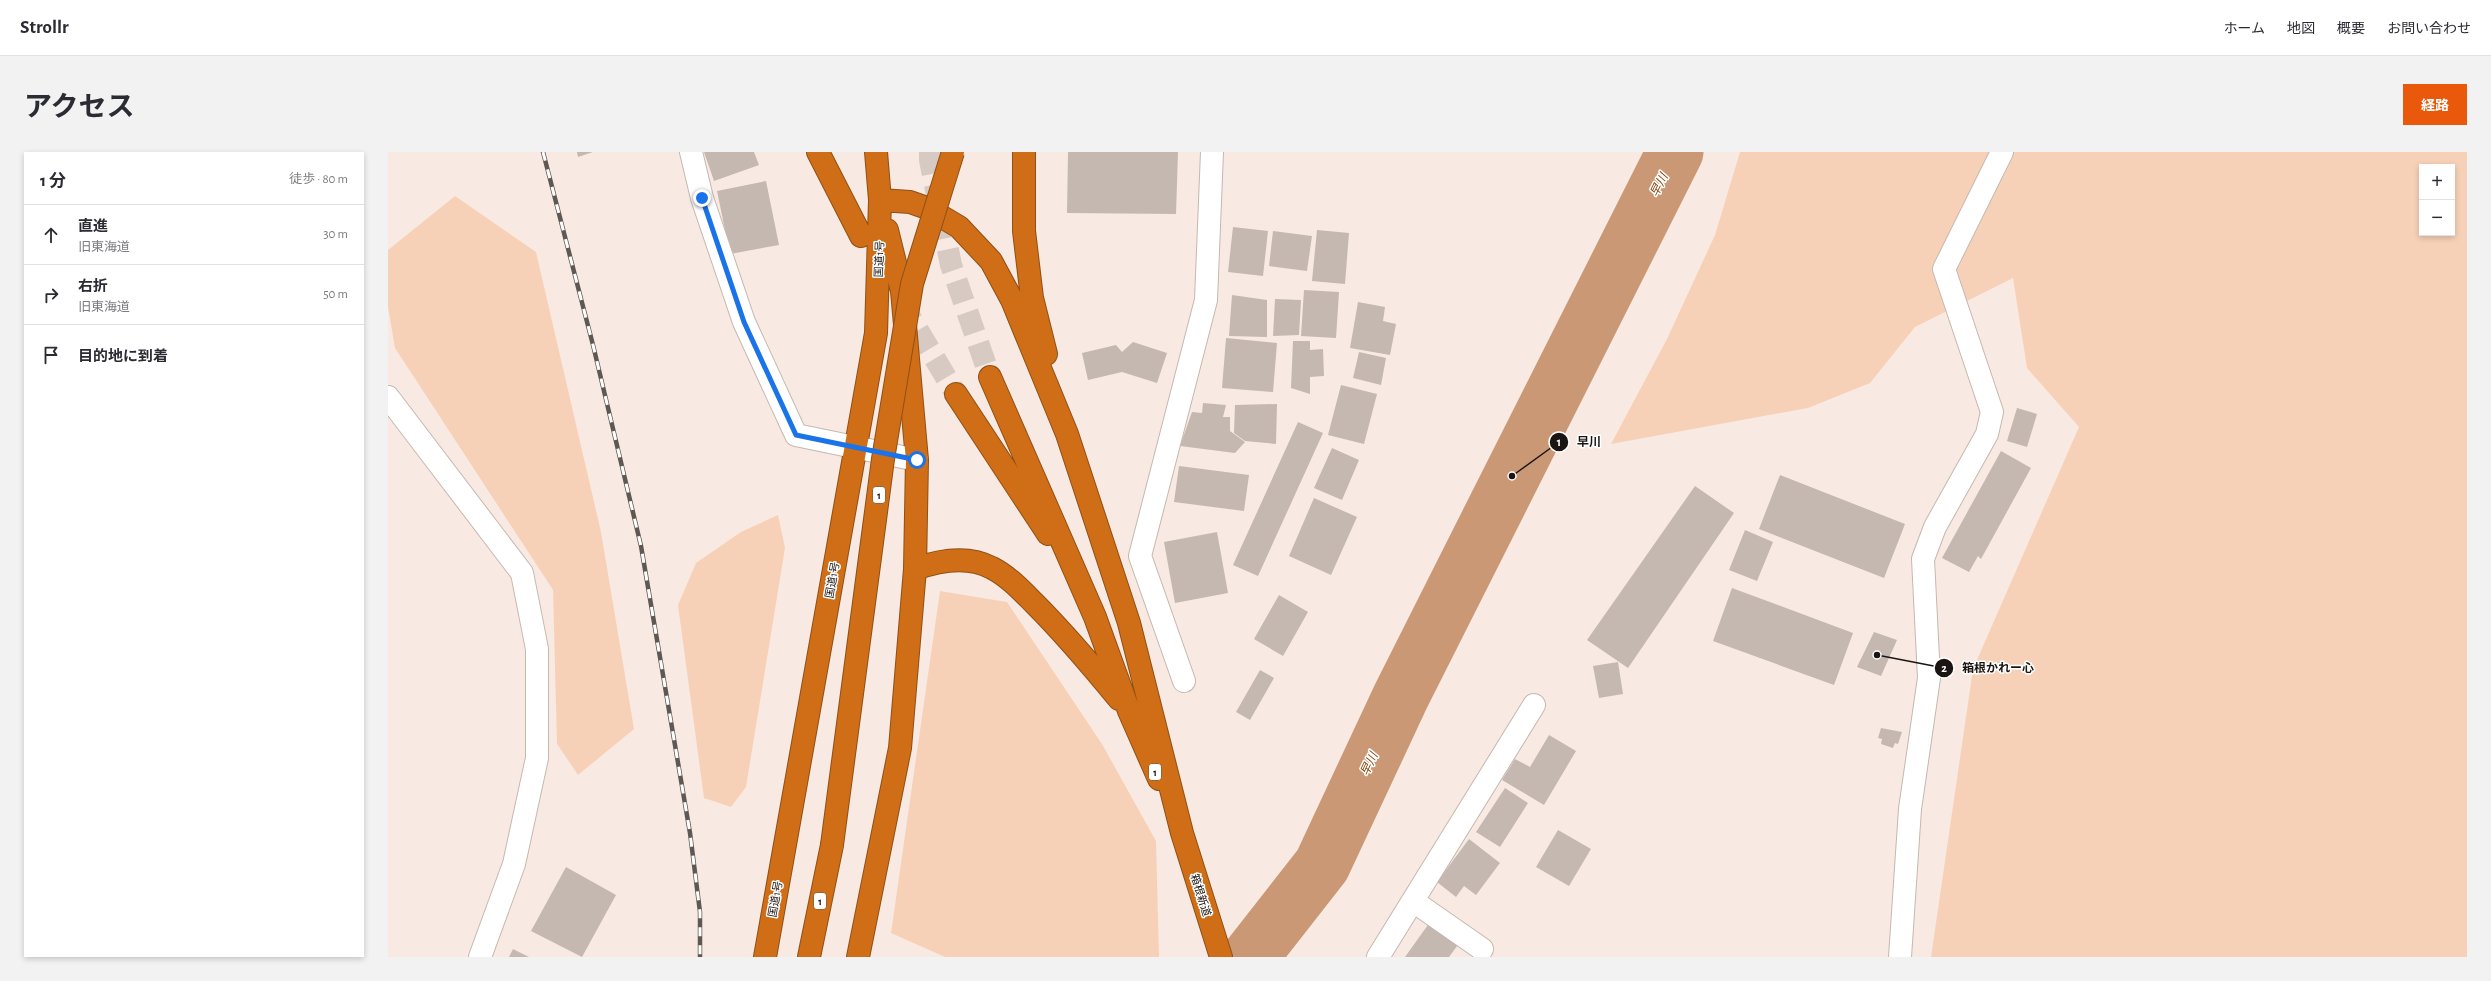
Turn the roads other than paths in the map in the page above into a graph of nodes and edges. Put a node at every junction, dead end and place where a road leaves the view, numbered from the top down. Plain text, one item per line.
1 (692, 152) edge
2 (818, 152) edge
3 (876, 152) edge
4 (953, 152) edge
5 (1024, 152) edge
6 (1212, 152) edge
7 (2002, 152) edge
8 (880, 200) junction
9 (861, 236) dead end
10 (990, 376) tunnel mouth
11 (956, 394) tunnel mouth
12 (388, 397) edge
13 (1067, 434) junction
14 (856, 448) junction
15 (917, 460) junction
16 (916, 569) junction
17 (1073, 569) junction
18 (1184, 681) dead end
19 (1534, 705) dead end
20 (1129, 711) junction
21 (1182, 833) junction
22 (1413, 900) junction
23 (1482, 949) dead end
24 (480, 957) edge
25 (765, 957) edge
26 (808, 957) edge
27 (858, 957) edge
28 (1221, 957) edge
29 (1378, 957) edge
30 (1900, 957) edge

1 - 14 street
2 - 9 highway
3 - 8 highway, 国道1号
4 - 26 highway, 1, bridge
5 - 13 highway, 1
6 - 18 street
7 - 30 street
8 - 13 highway, 1
8 - 14 highway, 国道1号
8 - 15 highway, 国道1号
10 - 17 highway, 1
11 - 17 highway, 1
12 - 24 street
13 - 21 highway, 1
14 - 15 street
14 - 25 highway, 国道1号
15 - 16 highway, 国道1号
16 - 20 highway, 1
16 - 27 highway, 国道1号
17 - 20 highway, 1
19 - 22 street
20 - 21 highway, 1
21 - 28 highway, 箱根新道 / 1
22 - 23 street
22 - 29 street

